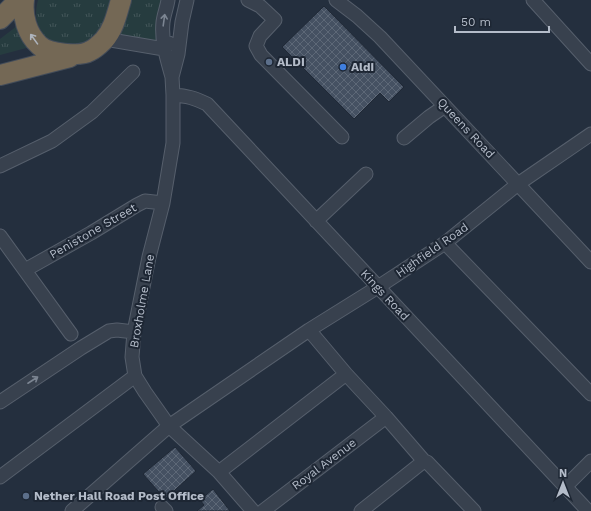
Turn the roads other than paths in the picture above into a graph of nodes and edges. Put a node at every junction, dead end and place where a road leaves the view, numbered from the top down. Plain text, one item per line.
1 (19, 0) edge
2 (24, 0) edge
3 (121, 0) edge
4 (168, 0) edge
5 (187, 0) edge
6 (336, 0) edge
7 (533, 0) edge
8 (254, 3) edge
9 (0, 19) edge
10 (182, 22) junction
11 (105, 39) junction
12 (164, 49) junction
13 (82, 54) junction
14 (591, 64) edge
15 (133, 72) dead end
16 (0, 75) edge
17 (172, 77) junction
18 (173, 95) junction
19 (445, 106) junction
20 (591, 134) edge
21 (342, 137) dead end
22 (404, 138) dead end
23 (0, 166) edge
24 (366, 174) dead end
25 (518, 184) junction
26 (163, 203) junction
27 (316, 221) junction
28 (0, 236) edge
29 (445, 243) junction
30 (591, 262) edge
31 (25, 270) junction
32 (378, 287) junction
33 (309, 330) junction
34 (134, 332) junction
35 (72, 334) dead end
36 (346, 374) junction
37 (135, 376) junction
38 (591, 394) edge
39 (0, 402) edge
40 (386, 417) junction
41 (169, 426) junction
42 (424, 461) junction
43 (591, 461) edge
44 (219, 472) junction
45 (0, 477) edge
46 (565, 487) junction
47 (466, 508) edge
48 (72, 511) edge
49 (252, 511) edge
50 (263, 511) edge
51 (360, 511) edge
52 (588, 511) edge

1 - 9 highway
13 -> 2 highway
3 - 11 highway
12 -> 4 street
5 - 10 street
6 - 19 street, Queens Road
7 - 14 street
8 - 21 street
10 - 12 street
10 - 17 street
11 - 12 street
11 - 13 highway
12 - 17 street
13 - 16 highway
15 - 23 street
17 - 18 street, Broxholme Lane
18 - 26 street, Broxholme Lane
18 - 27 street, Kings Road
19 - 22 street
19 - 25 street, Queens Road
20 - 25 street, Highfield Road
24 - 27 street
25 - 29 street, Highfield Road
25 - 30 street, Queens Road
26 - 31 street, Penistone Street
26 - 34 street, Broxholme Lane
27 - 32 street, Kings Road
28 - 31 street
29 - 32 street, Highfield Road
29 - 38 street
31 - 35 street
32 - 33 street, Highfield Road
32 - 46 street, Kings Road
33 - 36 street
33 - 41 street, Highfield Road
34 - 37 street, Broxholme Lane
39 -> 34 street
36 - 40 street
36 - 44 street
37 - 41 street, Broxholme Lane
37 - 45 street
40 - 42 street
40 - 50 street, Royal Avenue
41 - 44 street, Broxholme Lane
41 - 48 street, Highfield Road
42 - 47 street
42 - 51 street
43 - 46 street
44 - 49 street, Broxholme Lane
46 - 52 street, Kings Road

